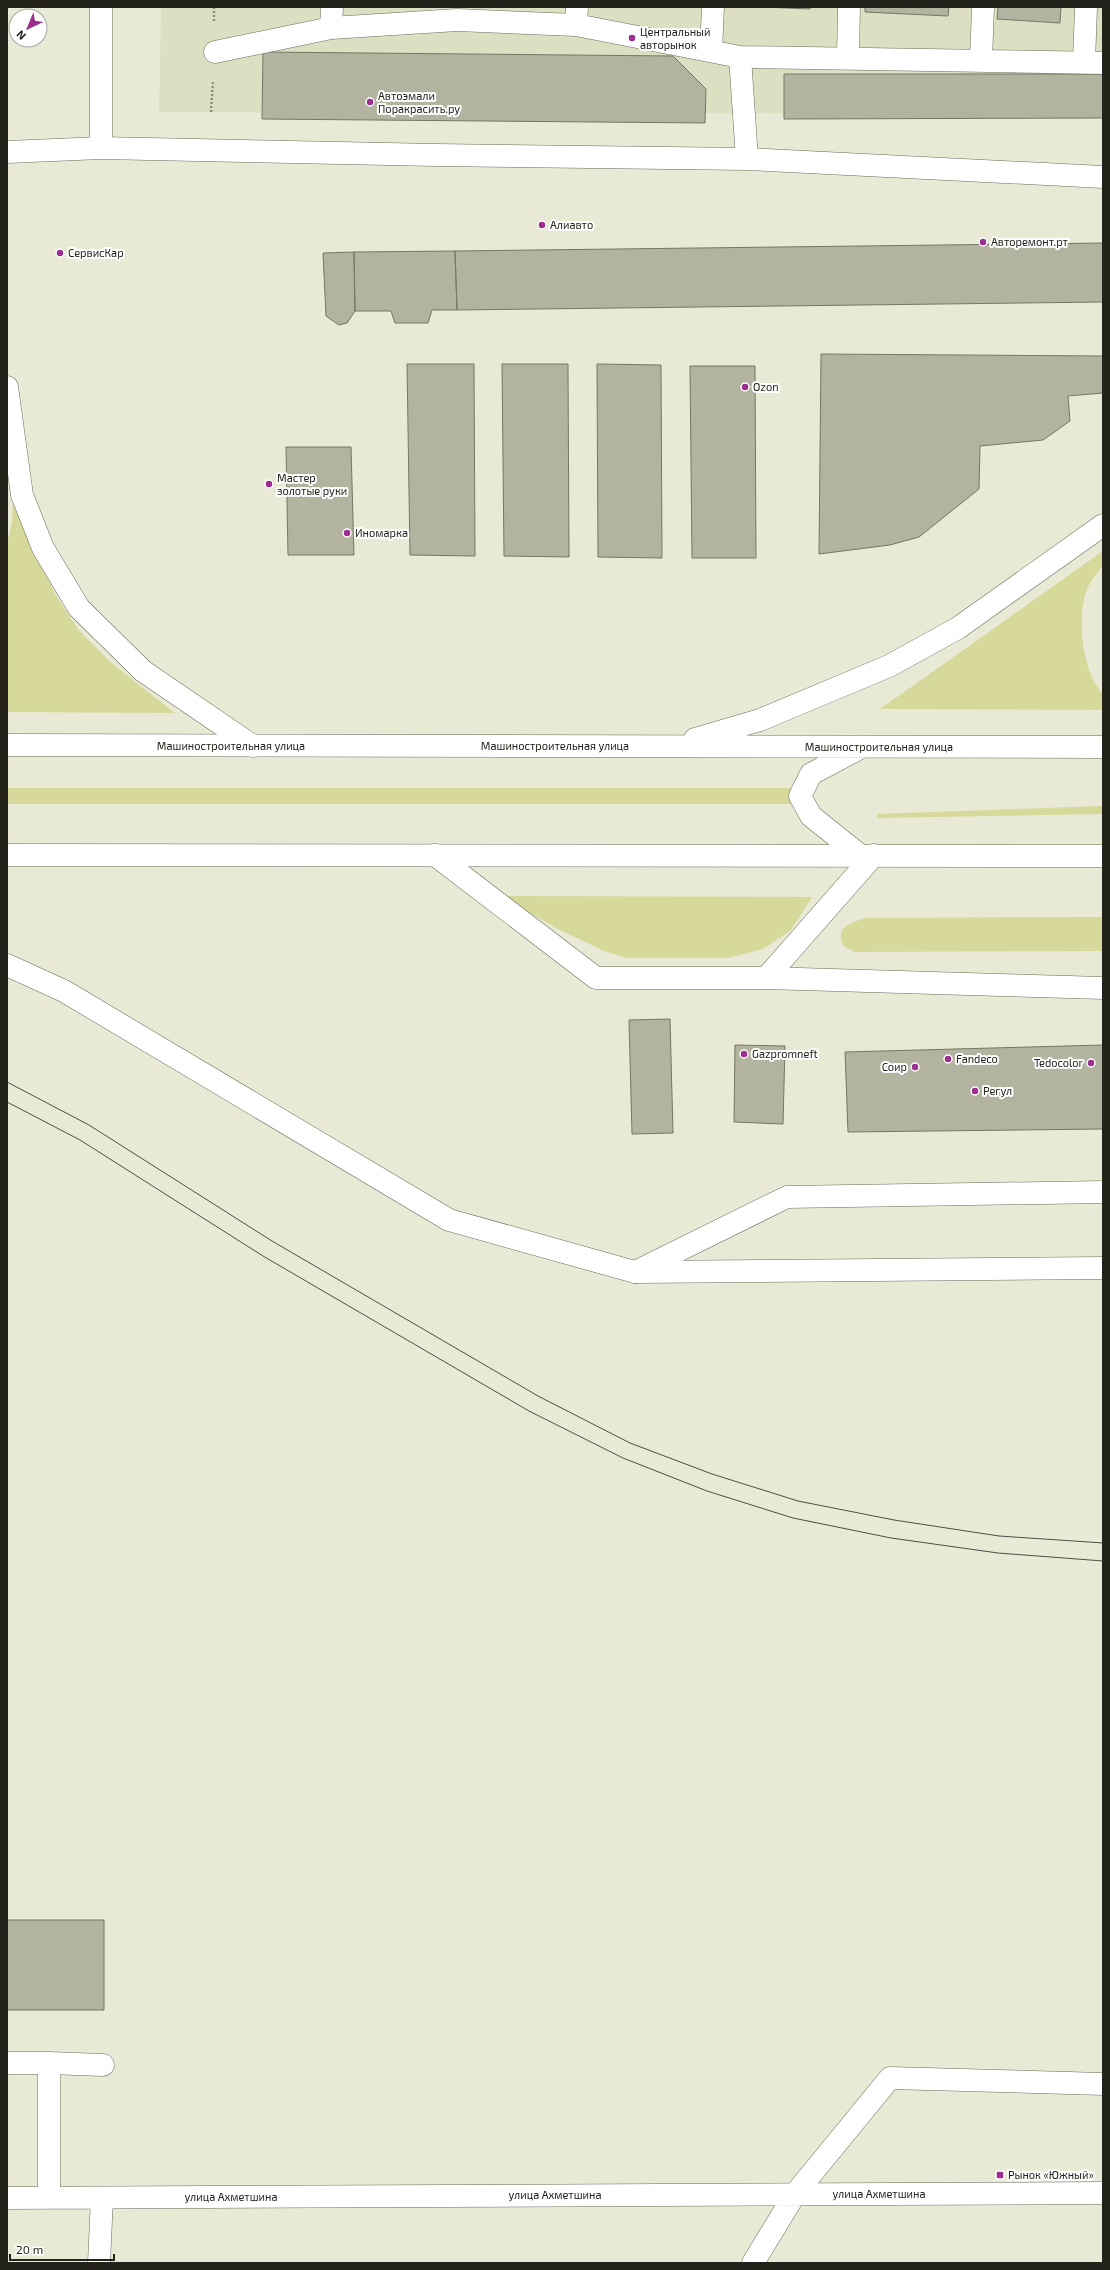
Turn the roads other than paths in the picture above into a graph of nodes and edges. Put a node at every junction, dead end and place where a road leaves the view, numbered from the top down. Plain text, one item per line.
1 (101, 7) edge
2 (713, 7) edge
3 (850, 7) edge
4 (983, 7) edge
5 (1086, 7) edge
6 (457, 13) edge
7 (576, 16) edge
8 (332, 18) edge
9 (711, 51) junction
10 (215, 52) dead end
11 (740, 57) junction
12 (848, 58) junction
13 (981, 60) junction
14 (1093, 62) edge
15 (101, 148) junction
16 (7, 152) edge
17 (747, 159) junction
18 (1103, 177) edge
19 (7, 387) edge
20 (1103, 525) edge
21 (7, 746) edge
22 (253, 746) junction
23 (670, 746) junction
24 (863, 747) junction
25 (1103, 747) edge
26 (7, 855) edge
27 (435, 855) junction
28 (868, 856) junction
29 (1103, 856) edge
30 (7, 965) edge
31 (766, 978) junction
32 (1103, 988) edge
33 (1103, 1192) edge
34 (1103, 1268) edge
35 (635, 1272) junction
36 (7, 2063) edge
37 (49, 2063) junction
38 (104, 2065) dead end
39 (1103, 2084) edge
40 (1103, 2193) edge
41 (795, 2194) junction
42 (49, 2197) junction
43 (7, 2198) edge
44 (102, 2198) junction
45 (99, 2263) edge
46 (753, 2263) edge

1 - 15 main road
2 - 9 main road
3 - 12 main road
4 - 13 main road
5 - 14 main road
6 - 7 main road
6 - 8 main road
7 - 9 main road
8 - 10 main road
9 - 11 main road
11 - 12 main road
11 - 17 main road
12 - 13 main road
13 - 14 main road
15 - 16 main road
15 - 17 main road
17 - 18 main road
19 - 22 main road
20 - 23 main road
21 - 22 main road, Машиностроительная улица
22 - 23 main road, Машиностроительная улица
23 - 24 main road, Машиностроительная улица
24 - 25 main road, Машиностроительная улица
24 - 28 main road
26 - 27 main road
27 - 28 main road
27 - 31 main road
28 - 29 main road
28 - 31 main road
30 - 35 main road
31 - 32 main road
33 - 35 main road
34 - 35 main road
36 - 37 main road
37 - 38 main road
37 - 42 main road
39 - 41 main road
40 - 41 main road, улица Ахметшина
41 - 44 main road, улица Ахметшина
41 - 46 main road
42 - 43 main road, улица Ахметшина
42 - 44 main road, улица Ахметшина
44 - 45 main road

